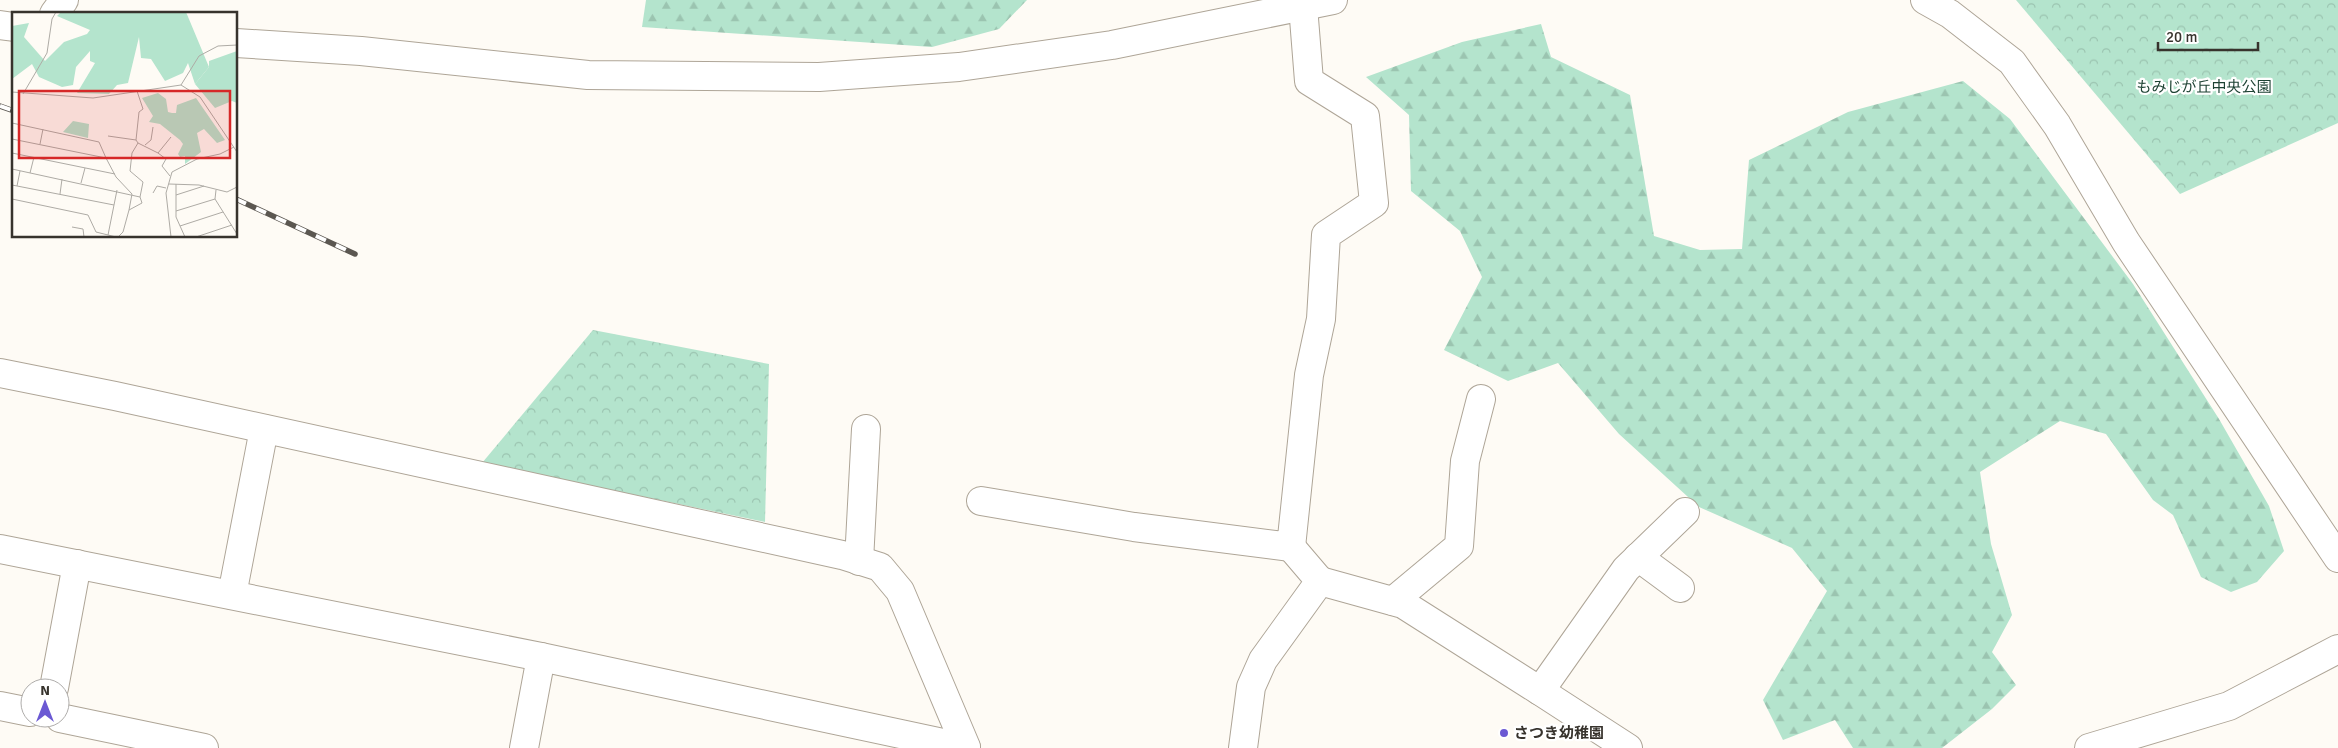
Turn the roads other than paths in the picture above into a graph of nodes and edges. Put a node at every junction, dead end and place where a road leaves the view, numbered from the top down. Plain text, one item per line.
1 (64, 0) edge
2 (1333, 0) edge
3 (1925, 0) edge
4 (1303, 6) junction
5 (55, 12) edge
6 (238, 43) edge
7 (0, 373) edge
8 (1481, 399) dead end
9 (264, 429) junction
10 (866, 429) dead end
11 (981, 501) dead end
12 (1685, 512) dead end
13 (0, 548) edge
14 (1292, 548) junction
15 (1638, 557) junction
16 (2338, 558) edge
17 (859, 561) junction
18 (77, 564) junction
19 (1320, 581) junction
20 (1680, 588) dead end
21 (232, 595) junction
22 (1393, 601) junction
23 (2338, 648) edge
24 (541, 658) junction
25 (56, 678) edge
26 (1540, 691) junction
27 (0, 706) edge
28 (20, 710) edge
29 (70, 721) edge
30 (160, 744) edge
31 (204, 748) edge
32 (524, 748) edge
33 (966, 748) edge
34 (1243, 748) edge
35 (1628, 748) edge
36 (2089, 748) edge

1 - 5 street
2 - 4 street
3 - 16 street
4 - 6 street
4 - 14 street
7 - 9 street
8 - 22 street
9 - 17 street
9 - 21 street
10 - 17 street
11 - 14 street
12 - 15 street
13 - 18 street
14 - 19 street
15 - 20 street
15 - 26 street
17 - 33 street
18 - 21 street
18 - 25 street
19 - 22 street
19 - 34 street
21 - 24 street
22 - 26 street
23 - 36 street
24 - 32 street
24 - 33 street
26 - 35 street
27 - 28 street
29 - 30 street
30 - 31 street

